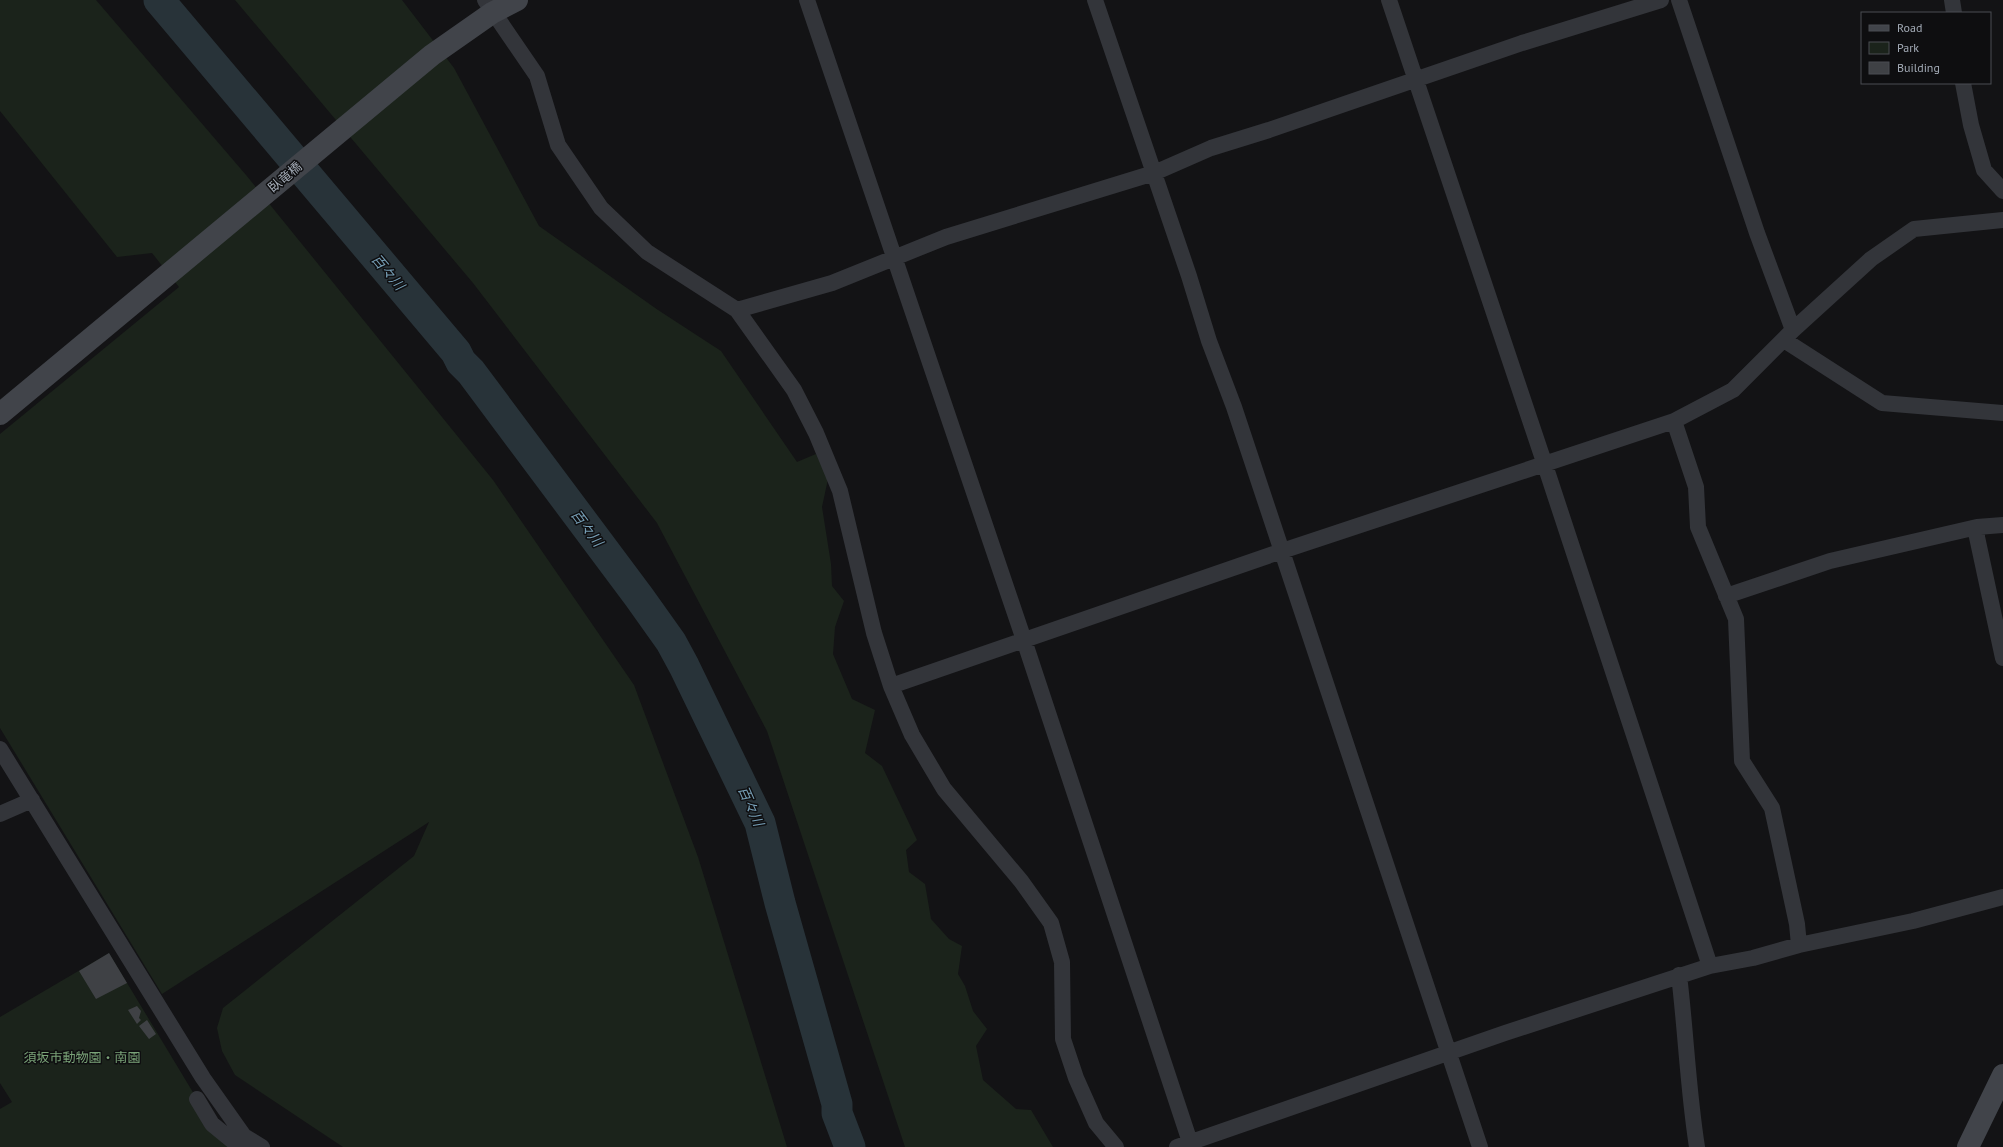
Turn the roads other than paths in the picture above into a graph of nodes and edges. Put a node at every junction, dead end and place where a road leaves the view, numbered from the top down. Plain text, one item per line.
1 (517, 0) edge
2 (807, 0) edge
3 (1096, 0) edge
4 (1389, 0) edge
5 (1661, 0) edge
6 (1679, 0) edge
7 (1952, 0) edge
8 (489, 6) edge
9 (1954, 12) edge
10 (1416, 79) junction
11 (1963, 84) edge
12 (1154, 173) junction
13 (2003, 191) edge
14 (2003, 220) edge
15 (893, 259) junction
16 (737, 310) junction
17 (1789, 335) junction
18 (2003, 413) edge
19 (0, 414) edge
20 (1674, 421) junction
21 (1545, 465) junction
22 (2003, 525) edge
23 (1977, 527) junction
24 (1282, 551) junction
25 (1726, 596) junction
26 (1024, 640) junction
27 (2003, 658) edge
28 (891, 686) junction
29 (0, 749) edge
30 (32, 800) junction
31 (0, 814) edge
32 (2003, 897) edge
33 (1799, 945) junction
34 (1710, 966) junction
35 (1679, 975) junction
36 (1448, 1054) junction
37 (2003, 1075) edge
38 (197, 1099) dead end
39 (1184, 1145) edge
40 (240, 1147) edge
41 (262, 1147) edge
42 (1116, 1147) edge
43 (1480, 1147) edge
44 (1697, 1147) edge
45 (1968, 1147) edge

1 - 8 street, 臥竜橋
2 - 15 street
3 - 12 street
4 - 10 street
5 - 10 street
6 - 17 street
7 - 9 street
8 - 16 street
8 - 19 street, 臥竜橋
10 - 12 street
10 - 21 street
11 - 13 street
12 - 15 street
12 - 24 street
14 - 17 street
15 - 16 street
15 - 26 street
16 - 28 street
17 - 18 street
17 - 20 street
20 - 21 street
20 - 25 street
21 - 24 street
21 - 34 street
22 - 23 street
23 - 25 street
23 - 27 street
24 - 26 street
24 - 36 street
25 - 33 street
26 - 28 street
26 - 39 street
28 - 42 street
29 - 30 street
30 - 31 street
30 - 41 street
32 - 33 street
33 - 34 street
34 - 35 street
35 - 36 street
35 - 44 street
36 - 39 street
36 - 43 street
37 - 45 street
38 - 40 street

